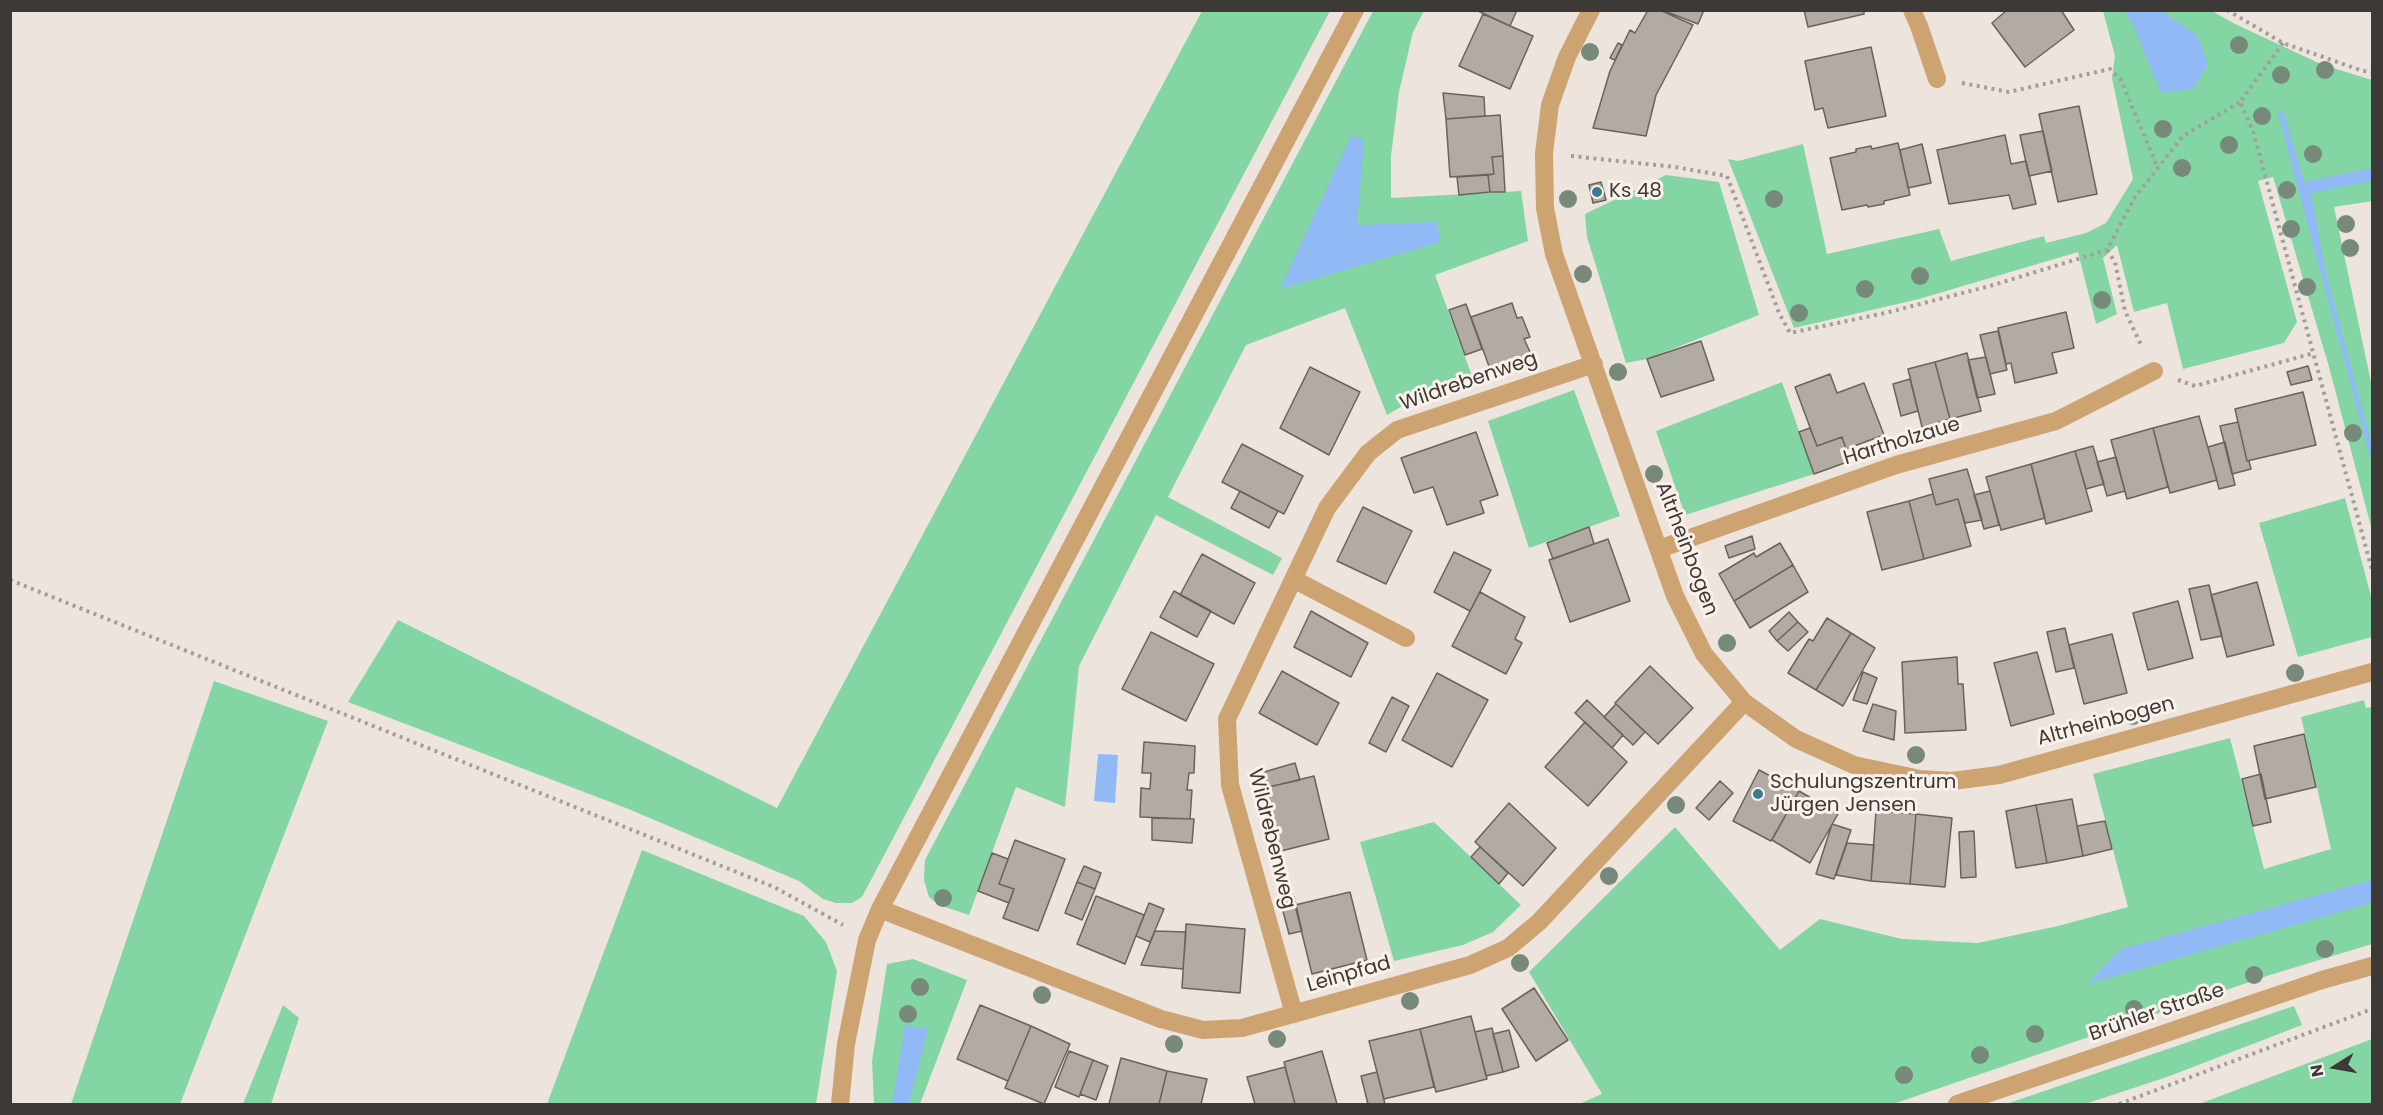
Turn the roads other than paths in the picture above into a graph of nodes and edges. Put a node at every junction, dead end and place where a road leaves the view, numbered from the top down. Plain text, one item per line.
1 (1355, 10) edge
2 (1591, 10) edge
3 (1912, 10) edge
4 (1937, 79) road end
5 (1594, 364) junction
6 (2154, 371) road end
7 (1659, 549) junction
8 (1295, 580) junction
9 (1406, 638) dead end
10 (2373, 672) edge
11 (1744, 702) junction
12 (880, 909) junction
13 (2373, 966) edge
14 (1294, 1014) junction
15 (840, 1104) edge
16 (1957, 1104) edge

1 - 12 street
2 - 5 street, Altrheinbogen
3 - 4 street
5 - 7 street, Altrheinbogen
5 - 8 street, Wildrebenweg
6 - 7 street, Hartholzaue
7 - 11 street, Altrheinbogen
8 - 9 street
8 - 14 street, Wildrebenweg
10 - 11 street, Altrheinbogen
11 - 14 street, Leinpfad
12 - 14 street, Leinpfad
12 - 15 street
13 - 16 street, Brühler Straße

